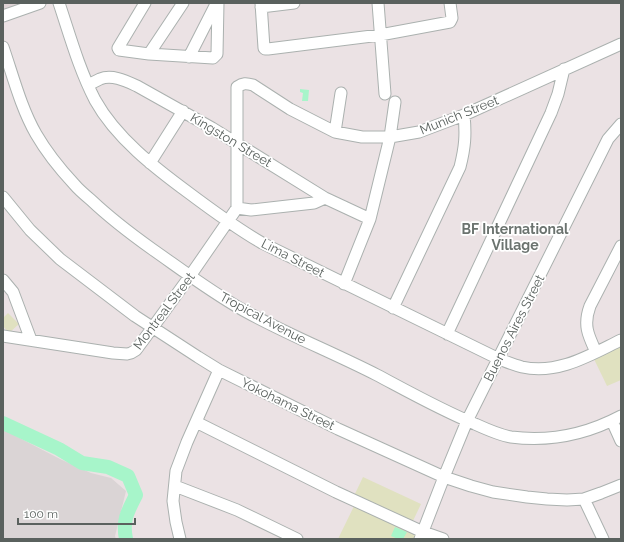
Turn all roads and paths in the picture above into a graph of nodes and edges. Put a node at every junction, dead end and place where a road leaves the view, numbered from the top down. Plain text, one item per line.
1 (40, 3) edge
2 (59, 3) edge
3 (145, 3) edge
4 (183, 3) edge
5 (217, 3) edge
6 (294, 3) edge
7 (378, 3) edge
8 (450, 3) edge
9 (261, 5) edge
10 (3, 16) edge
11 (380, 36) junction
12 (621, 44) edge
13 (3, 47) edge
14 (149, 54) junction
15 (189, 56) junction
16 (564, 69) junction
17 (88, 85) junction
18 (341, 93) dead end
19 (385, 94) dead end
20 (395, 102) dead end
21 (183, 111) junction
22 (464, 115) junction
23 (621, 124) edge
24 (335, 132) junction
25 (390, 137) junction
26 (237, 144) junction
27 (150, 163) junction
28 (3, 197) edge
29 (325, 198) junction
30 (237, 208) junction
31 (370, 219) junction
32 (227, 222) junction
33 (621, 246) edge
34 (190, 276) junction
35 (3, 280) edge
36 (344, 284) junction
37 (393, 308) junction
38 (154, 327) junction
39 (447, 334) junction
40 (3, 336) edge
41 (31, 340) junction
42 (621, 340) edge
43 (596, 352) junction
44 (499, 359) junction
45 (219, 370) junction
46 (616, 419) edge
47 (467, 421) junction
48 (196, 422) junction
49 (621, 441) edge
50 (444, 476) junction
51 (621, 485) edge
52 (175, 486) junction
53 (584, 499) junction
54 (421, 535) edge
55 (180, 539) edge
56 (297, 539) edge
57 (443, 539) edge
58 (603, 539) edge

1 - 10 street
2 - 17 street, Lima Street
3 - 14 street
4 - 14 street
5 - 15 street
5 - 15 street
6 - 9 street
7 - 11 street
8 - 11 street
9 - 11 street
11 - 19 street
12 - 16 street, Munich Street
13 - 34 street, Tropical Avenue
14 - 15 street
16 - 22 street, Munich Street
16 - 39 street
17 - 21 street, Kingston Street
17 - 27 street, Lima Street
18 - 24 street
20 - 25 street
21 - 26 street, Kingston Street
21 - 27 street
22 - 25 street, Munich Street
22 - 37 street
23 - 44 street, Buenos Aires Street
24 - 25 street, Munich Street
24 - 26 street, Munich Street
25 - 31 street
26 - 29 street, Kingston Street
26 - 30 street
27 - 32 street, Lima Street
28 - 38 street, Yokohama Street
29 - 30 street
29 - 31 street, Kingston Street
30 - 32 street, Montreal Street
31 - 36 street
32 - 34 street, Montreal Street
32 - 36 street, Lima Street
33 - 43 street
34 - 38 street, Montreal Street
34 - 47 street, Tropical Avenue
35 - 41 street
36 - 37 street, Lima Street
37 - 39 street, Lima Street
38 - 41 street, Montreal Street
38 - 45 street, Yokohama Street
39 - 44 street, Lima Street
40 - 41 street, Montreal Street
42 - 43 street, Lima Street
43 - 44 street, Lima Street
44 - 47 street, Buenos Aires Street
45 - 48 street
45 - 50 street, Yokohama Street
46 - 47 street, Tropical Avenue
46 - 49 street
47 - 50 street, Buenos Aires Street
48 - 52 street
48 - 54 street
50 - 53 street, Yokohama Street
50 - 54 street, Buenos Aires Street
51 - 53 street, Yokohama Street
52 - 55 street
52 - 56 street
53 - 58 street
54 - 57 street

